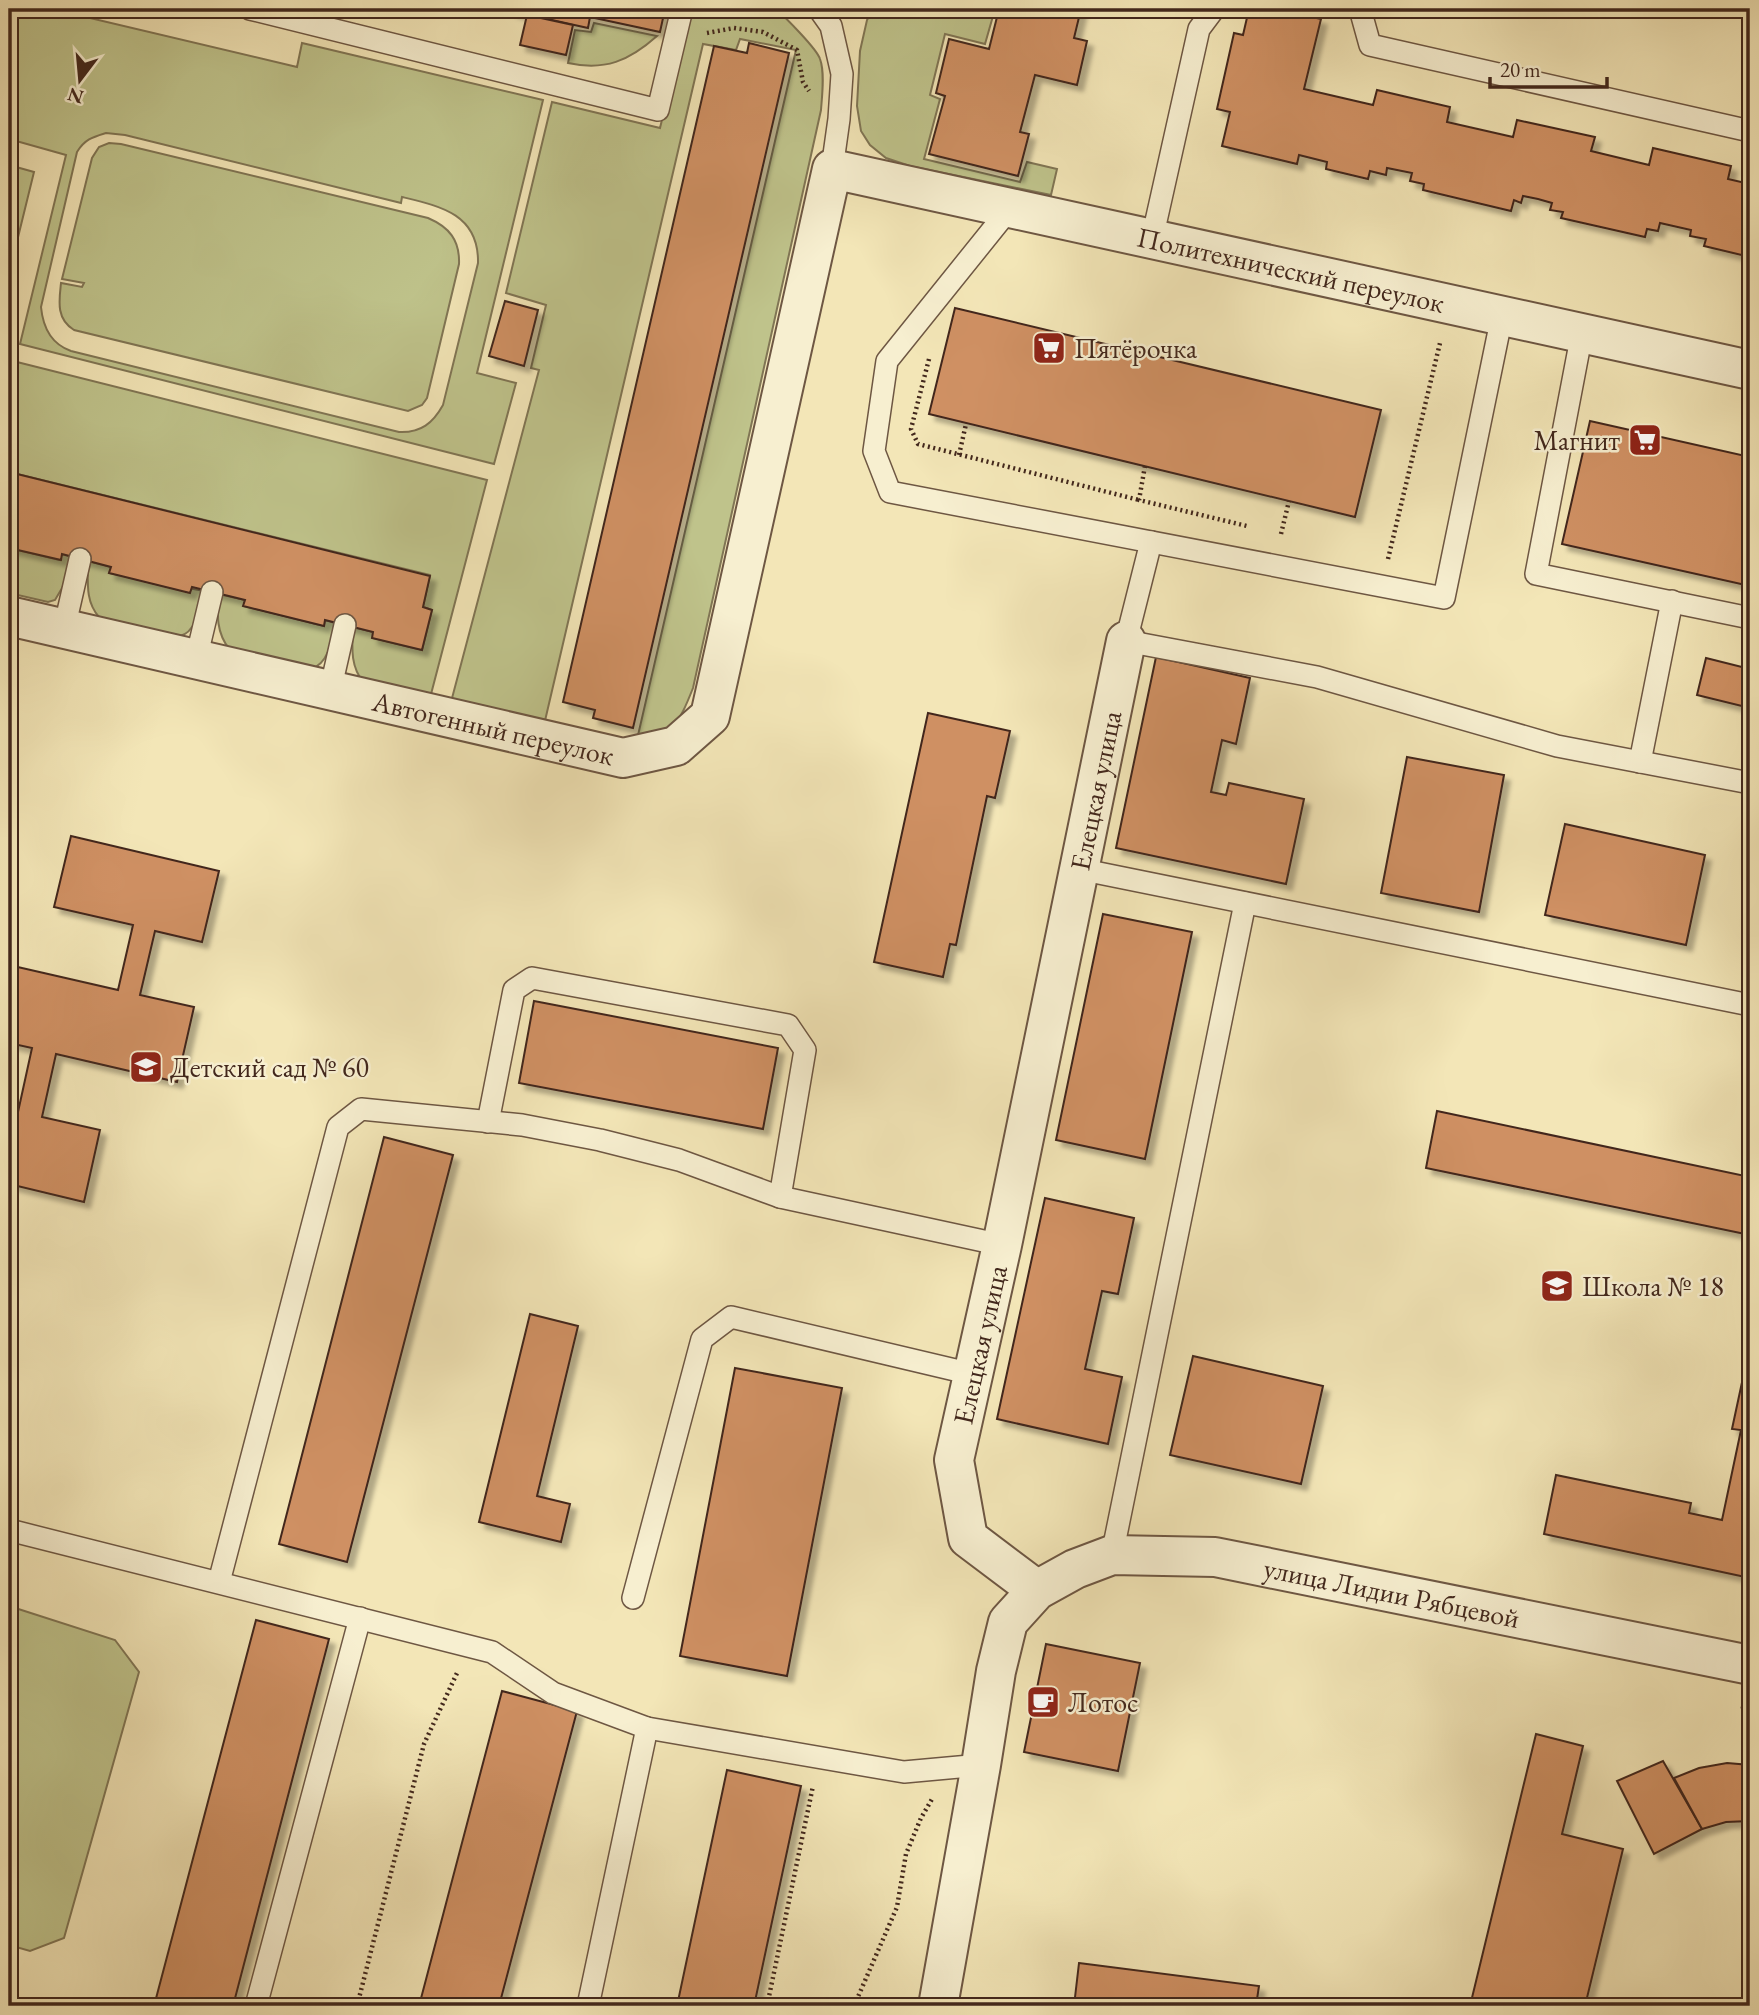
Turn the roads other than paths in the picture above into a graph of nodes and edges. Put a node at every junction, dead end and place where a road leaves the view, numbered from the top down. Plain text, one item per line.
1 (250, 9) edge
2 (682, 9) edge
3 (818, 9) edge
4 (1214, 9) edge
5 (1360, 9) edge
6 (1750, 131) edge
7 (832, 169) junction
8 (1010, 208) junction
9 (1152, 239) junction
10 (1502, 316) junction
11 (1582, 333) junction
12 (1750, 370) edge
13 (1151, 542) junction
14 (80, 559) dead end
15 (212, 592) dead end
16 (1672, 601) junction
17 (9, 616) edge
18 (1750, 618) edge
19 (345, 625) dead end
20 (64, 629) junction
21 (1126, 641) junction
22 (196, 659) junction
23 (330, 691) junction
24 (1640, 762) junction
25 (1750, 783) edge
26 (1079, 869) junction
27 (1245, 903) junction
28 (1750, 1005) edge
29 (488, 1122) junction
30 (780, 1197) junction
31 (1002, 1245) junction
32 (972, 1374) junction
33 (9, 1530) edge
34 (1112, 1555) junction
35 (219, 1582) junction
36 (1037, 1590) junction
37 (633, 1598) dead end
38 (360, 1618) junction
39 (1750, 1665) edge
40 (647, 1728) junction
41 (981, 1765) junction
42 (256, 2006) edge
43 (588, 2006) edge
44 (938, 2006) edge

1 - 2 lane
3 - 7 lane
4 - 9 lane
5 - 6 lane
7 - 8 street, Политехнический переулок
7 - 23 street, Автогенный переулок
8 - 9 street, Политехнический переулок
8 - 13 lane
9 - 10 street, Политехнический переулок
10 - 11 street, Политехнический переулок
10 - 13 lane
11 - 12 street, Политехнический переулок
11 - 16 lane
13 - 21 lane
14 - 20 lane
15 - 22 lane
16 - 18 lane
16 - 24 lane
17 - 20 street, Автогенный переулок
19 - 23 lane
20 - 22 street, Автогенный переулок
21 - 24 lane
21 - 26 street, Елецкая улица
22 - 23 street, Автогенный переулок
24 - 25 lane
26 - 27 lane
26 - 31 street, Елецкая улица
27 - 28 lane
27 - 34 lane
29 - 30 lane
29 - 30 lane
29 - 35 lane
30 - 31 lane
31 - 32 street, Елецкая улица
32 - 36 street, Елецкая улица
32 - 37 lane
33 - 35 lane
34 - 36 street, улица Лидии Рябцевой
34 - 39 street, улица Лидии Рябцевой
35 - 38 lane
36 - 41 street
38 - 40 lane
38 - 42 lane
40 - 41 lane
40 - 43 lane
41 - 44 street

